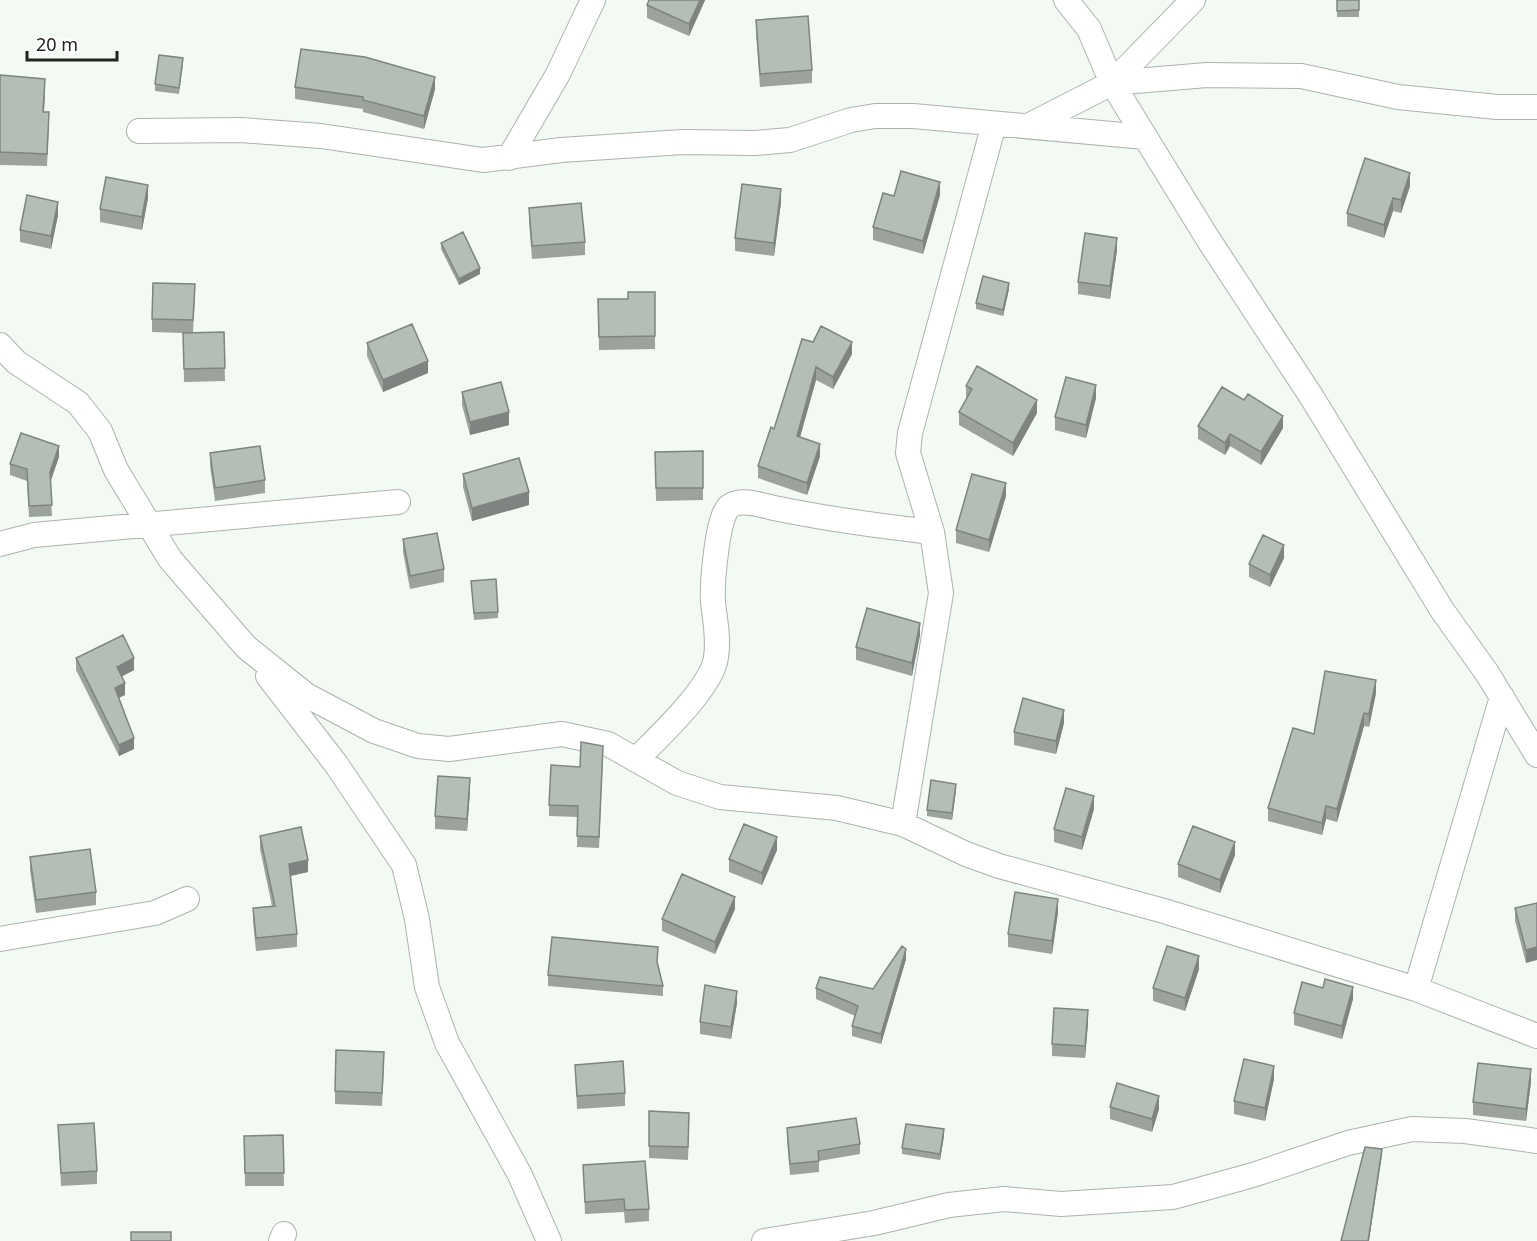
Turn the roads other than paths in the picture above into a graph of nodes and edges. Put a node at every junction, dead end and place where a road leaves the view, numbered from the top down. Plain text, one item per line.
1 (593, 0) edge
2 (1066, 0) edge
3 (1192, 0) edge
4 (1112, 83) junction
5 (1537, 107) edge
6 (994, 124) junction
7 (1028, 126) junction
8 (138, 131) dead end
9 (1145, 137) junction
10 (509, 159) junction
11 (0, 345) edge
12 (398, 502) dead end
13 (149, 525) junction
14 (932, 532) junction
15 (0, 544) edge
16 (246, 647) junction
17 (1502, 697) junction
18 (1531, 726) edge
19 (1537, 755) edge
20 (636, 760) junction
21 (903, 824) junction
22 (187, 899) dead end
23 (0, 939) edge
24 (1416, 989) junction
25 (1537, 1036) edge
26 (1537, 1142) edge
27 (549, 1241) edge
28 (764, 1241) edge

1 - 10 street
2 - 4 street
3 - 4 street
4 - 5 street
4 - 7 street
4 - 9 street
6 - 7 street
6 - 10 street
6 - 14 street
7 - 9 street
8 - 10 street
9 - 17 street
11 - 13 street
12 - 13 street
13 - 15 street
13 - 16 street
14 - 20 street
14 - 21 street
16 - 20 street
16 - 27 street
17 - 18 street
17 - 24 street
18 - 19 street
20 - 21 street
21 - 24 street
22 - 23 street
24 - 25 street
26 - 28 street

